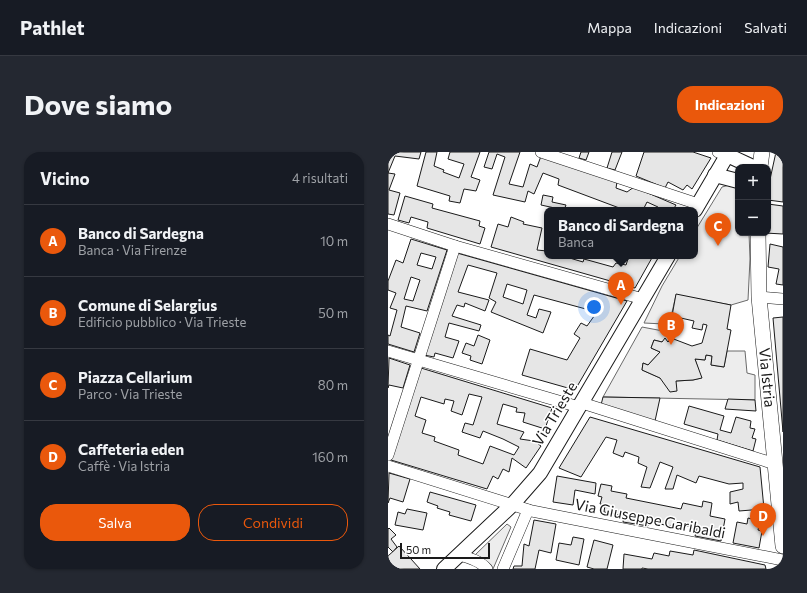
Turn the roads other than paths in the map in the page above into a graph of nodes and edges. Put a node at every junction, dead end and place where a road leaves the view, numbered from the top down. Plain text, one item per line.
1 (540, 152) edge
2 (762, 152) edge
3 (725, 153) edge
4 (747, 164) edge
5 (760, 164) edge
6 (715, 175) junction
7 (735, 180) edge
8 (697, 207) edge
9 (388, 224) edge
10 (758, 236) edge
11 (455, 246) junction
12 (666, 259) edge
13 (759, 297) junction
14 (643, 299) junction
15 (783, 299) edge
16 (388, 351) edge
17 (418, 360) junction
18 (580, 405) junction
19 (388, 455) edge
20 (388, 466) edge
21 (778, 470) edge
22 (512, 505) junction
23 (528, 510) junction
24 (783, 546) edge
25 (459, 555) junction
26 (783, 560) edge
27 (444, 569) edge
28 (487, 569) edge
29 (503, 569) edge

1 - 8 street
2 - 5 main road
3 - 4 street
3 - 6 street
6 - 7 street
6 - 8 street
9 - 11 street
10 - 13 main road, Via Istria
11 - 14 street
11 - 17 street
12 - 14 street, Via Trieste
13 - 15 street
13 - 21 main road, Via Istria
14 - 18 street, Via Trieste
16 - 17 street
17 - 18 street
17 - 19 street
18 - 21 street
18 - 22 street, Via Trieste
20 - 22 street, Via Giuseppe Garibaldi
21 - 24 main road, Via Istria
22 - 23 street, Via Giuseppe Garibaldi
22 - 25 street, Via Trieste
23 - 26 street, Via Giuseppe Garibaldi
23 - 29 street
25 - 27 street, Via Trieste
25 - 28 street

